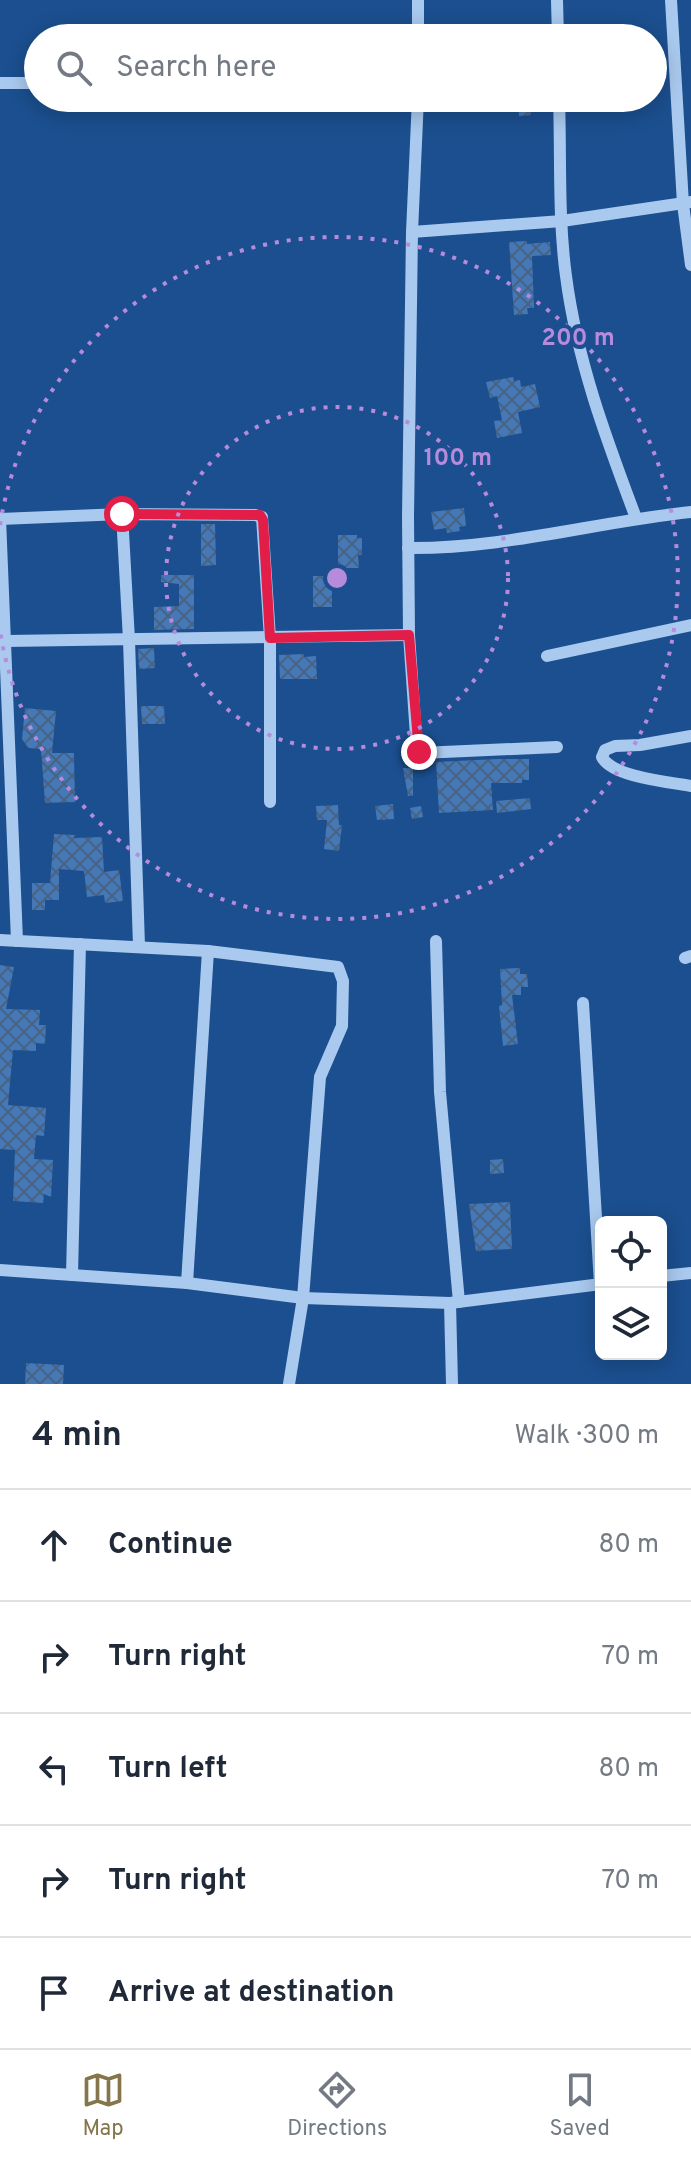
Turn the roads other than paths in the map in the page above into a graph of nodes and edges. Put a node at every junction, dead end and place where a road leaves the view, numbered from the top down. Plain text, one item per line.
1 (418, 0) edge
2 (557, 0) edge
3 (671, 0) edge
4 (418, 24) edge
5 (558, 24) edge
6 (0, 83) edge
7 (24, 83) edge
8 (417, 112) edge
9 (559, 112) edge
10 (687, 203) edge
11 (562, 221) junction
12 (412, 232) junction
13 (691, 265) edge
14 (691, 512) edge
15 (122, 514) junction
16 (636, 518) junction
17 (0, 519) edge
18 (408, 548) junction
19 (691, 625) edge
20 (409, 635) junction
21 (270, 638) junction
22 (129, 640) junction
23 (6, 641) junction
24 (547, 656) dead end
25 (691, 736) edge
26 (557, 747) dead end
27 (5, 762) edge
28 (691, 786) edge
29 (270, 802) dead end
30 (0, 940) edge
31 (17, 941) junction
32 (436, 941) dead end
33 (80, 944) junction
34 (139, 946) junction
35 (208, 951) junction
36 (583, 1003) dead end
37 (596, 1216) edge
38 (0, 1270) edge
39 (691, 1273) edge
40 (72, 1275) junction
41 (667, 1275) edge
42 (187, 1283) junction
43 (595, 1285) edge
44 (303, 1298) junction
45 (455, 1302) junction
46 (289, 1384) edge
47 (452, 1384) edge

1 - 4 street
2 - 5 street
3 - 10 street
6 - 7 street
8 - 12 street
9 - 11 street
10 - 11 street
10 - 13 street
11 - 12 street
11 - 16 street
12 - 18 street
14 - 16 street
15 - 17 street
15 - 21 street
15 - 22 street
16 - 18 street
17 - 23 street
18 - 20 street
19 - 24 street
20 - 21 street
20 - 26 street
21 - 22 street
21 - 29 street
22 - 23 street
22 - 34 street
23 - 27 street
25 - 28 street
27 - 31 street
30 - 31 street
31 - 33 street
32 - 45 street
33 - 34 street
33 - 40 street
34 - 35 street
35 - 42 street
35 - 44 street
36 - 37 street
38 - 40 street
39 - 41 street
40 - 42 street
42 - 44 street
43 - 45 street
44 - 45 street
44 - 46 street
45 - 47 street

